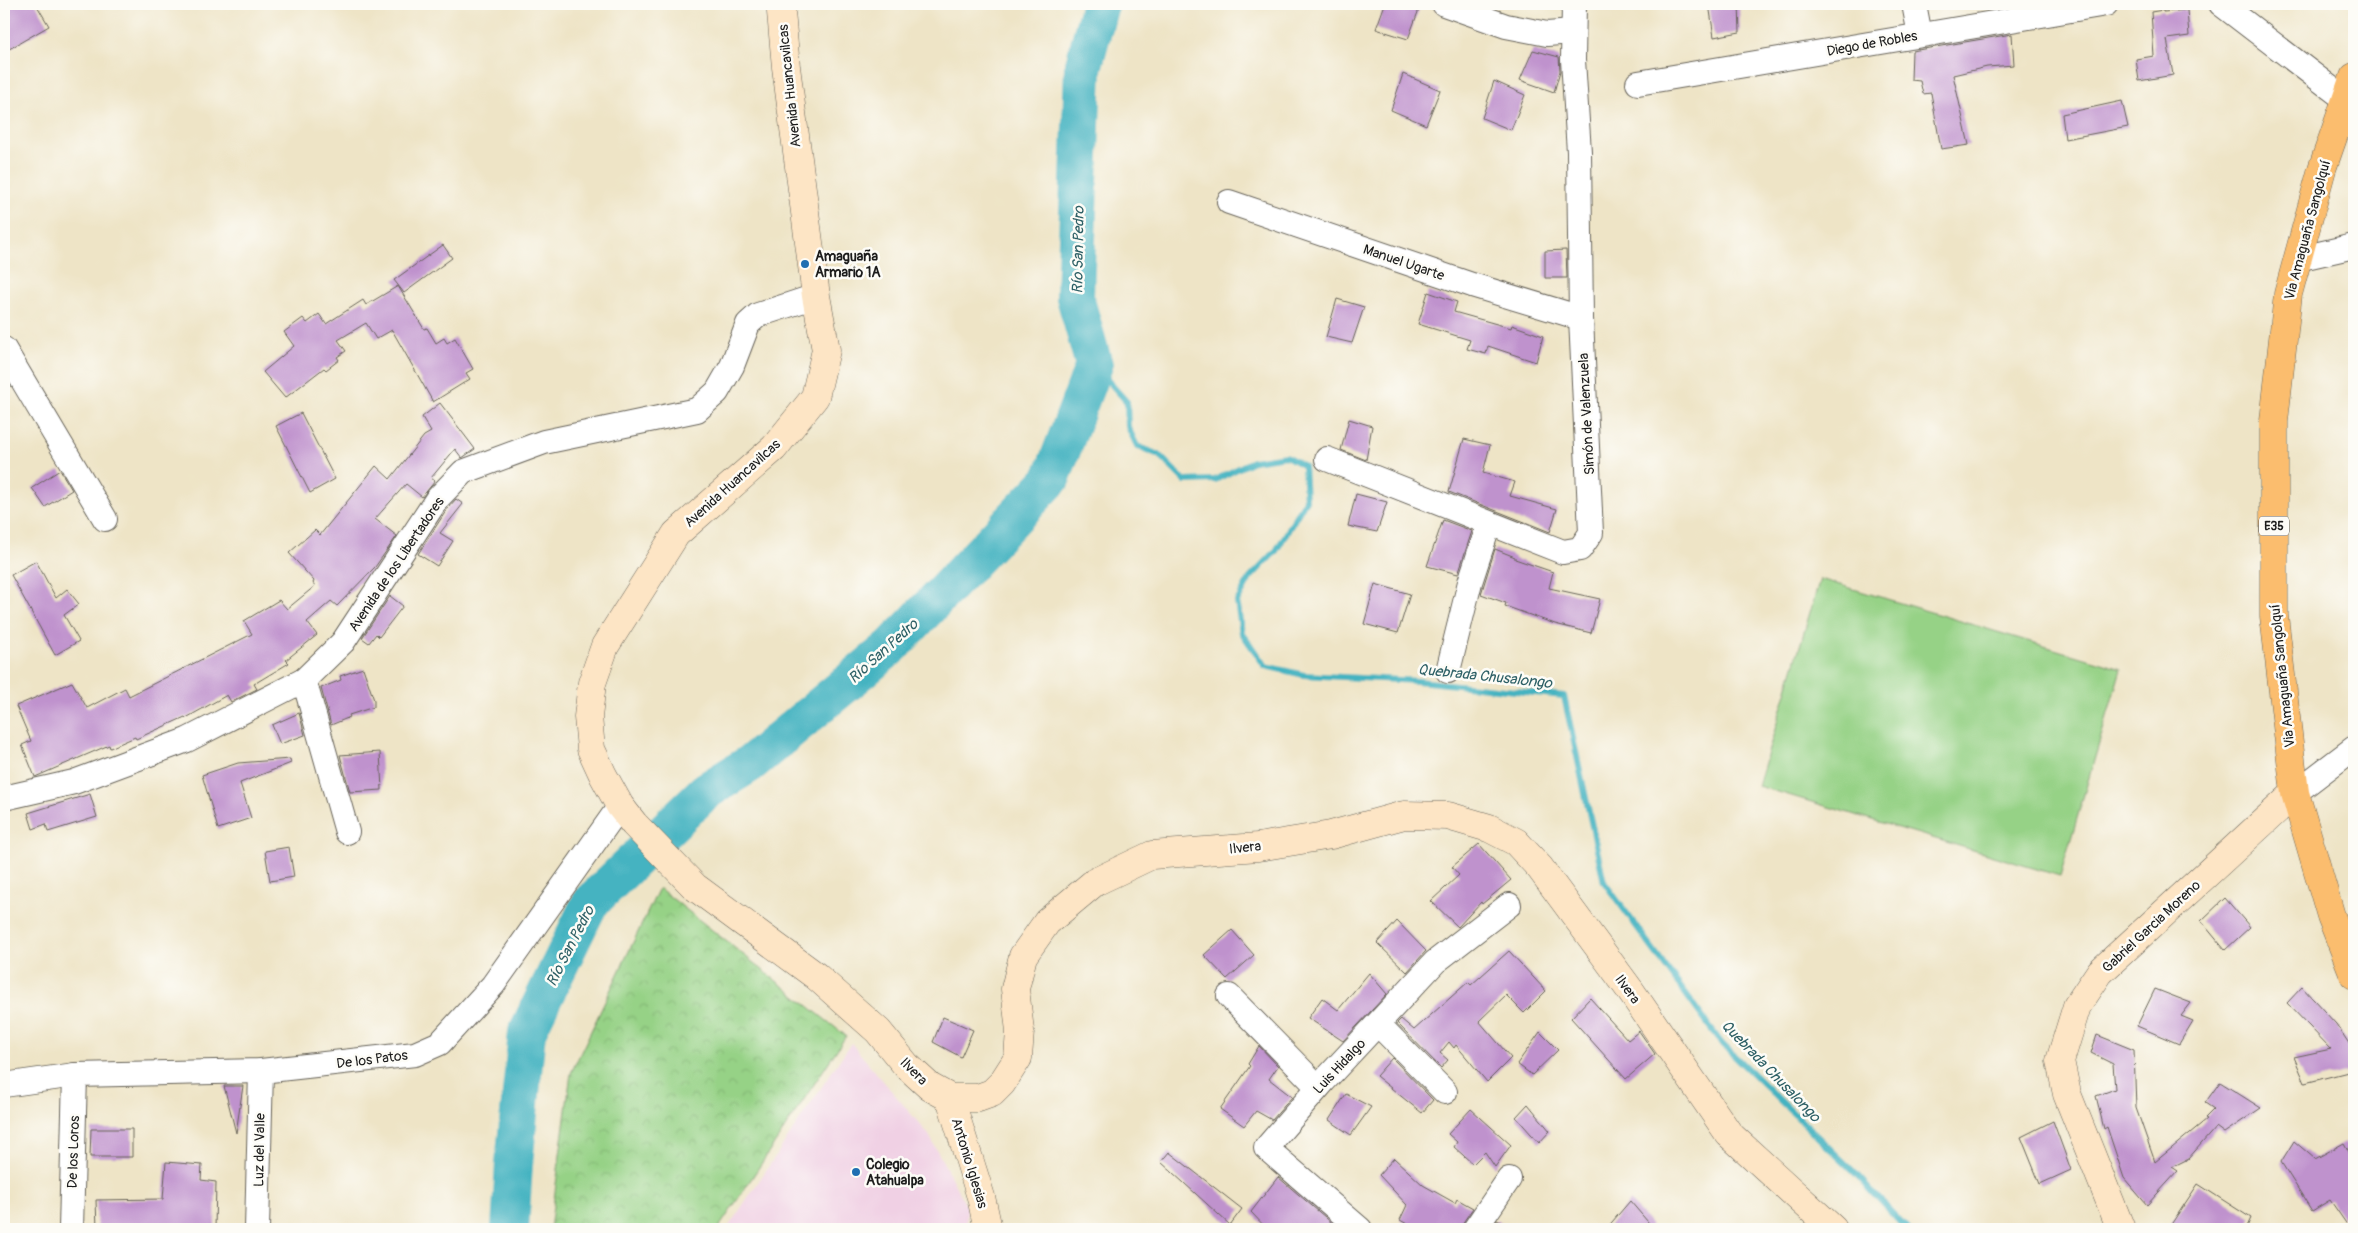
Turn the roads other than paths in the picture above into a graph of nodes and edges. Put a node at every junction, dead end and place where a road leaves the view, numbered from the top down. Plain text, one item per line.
1 (783, 4) edge
2 (1444, 4) edge
3 (1574, 4) edge
4 (1914, 4) edge
5 (2106, 4) edge
6 (2221, 4) edge
7 (1573, 32) junction
8 (1920, 35) junction
9 (1638, 83) dead end
10 (2352, 94) edge
11 (1229, 202) dead end
12 (2354, 246) edge
13 (2297, 259) junction
14 (816, 296) junction
15 (1581, 318) junction
16 (4, 349) edge
17 (1327, 459) dead end
18 (105, 520) dead end
19 (1489, 524) junction
20 (1448, 671) dead end
21 (304, 680) junction
22 (2354, 748) edge
23 (2295, 793) junction
24 (4, 798) edge
25 (627, 815) junction
26 (347, 832) dead end
27 (695, 887) joint
28 (1509, 905) dead end
29 (2354, 975) edge
30 (1229, 996) dead end
31 (1378, 1024) junction
32 (261, 1071) junction
33 (75, 1075) junction
34 (4, 1085) edge
35 (1318, 1087) junction
36 (1445, 1092) dead end
37 (950, 1098) junction
38 (1509, 1179) dead end
39 (71, 1229) edge
40 (257, 1229) edge
41 (988, 1229) edge
42 (1360, 1229) edge
43 (1475, 1229) edge
44 (1833, 1229) edge
45 (2121, 1229) edge

1 - 14 street, Avenida Huancavilcas
2 - 7 street
3 - 7 street, Simón de Valenzuela
4 - 8 street
5 - 8 street, Diego de Robles
6 - 10 street
7 - 15 street, Simón de Valenzuela
8 - 9 street, Diego de Robles
10 - 13 highway, Via Amaguaña Sangolquí / E35
11 - 15 street, Manuel Ugarte
12 - 13 street
13 - 23 highway, Via Amaguaña Sangolquí / E35
14 - 21 street, Avenida de los Libertadores
14 - 25 street, Avenida Huancavilcas
15 - 19 street, Simón de Valenzuela
16 - 18 street
17 - 19 street, Simón de Valenzuela
19 - 20 street
21 - 24 street, Avenida de los Libertadores
21 - 26 street
22 - 23 street
23 - 29 highway, Via Amaguaña Sangolquí / E35
23 - 45 street, Gabriel Garcia Moreno
25 - 27 street, Avenida Huancavilcas
25 - 32 street, De los Patos
27 - 37 street, Ilvera
28 - 31 street, Luis Hidalgo
30 - 35 street
31 - 35 street, Luis Hidalgo
31 - 36 street
32 - 33 street, De los Patos
32 - 40 street, Luz del Valle
33 - 34 street, De los Patos
33 - 39 street, De los Loros
35 - 42 street, Luis Hidalgo
37 - 41 street, Antonio Iglesias
37 - 44 street, Ilvera
38 - 43 street

